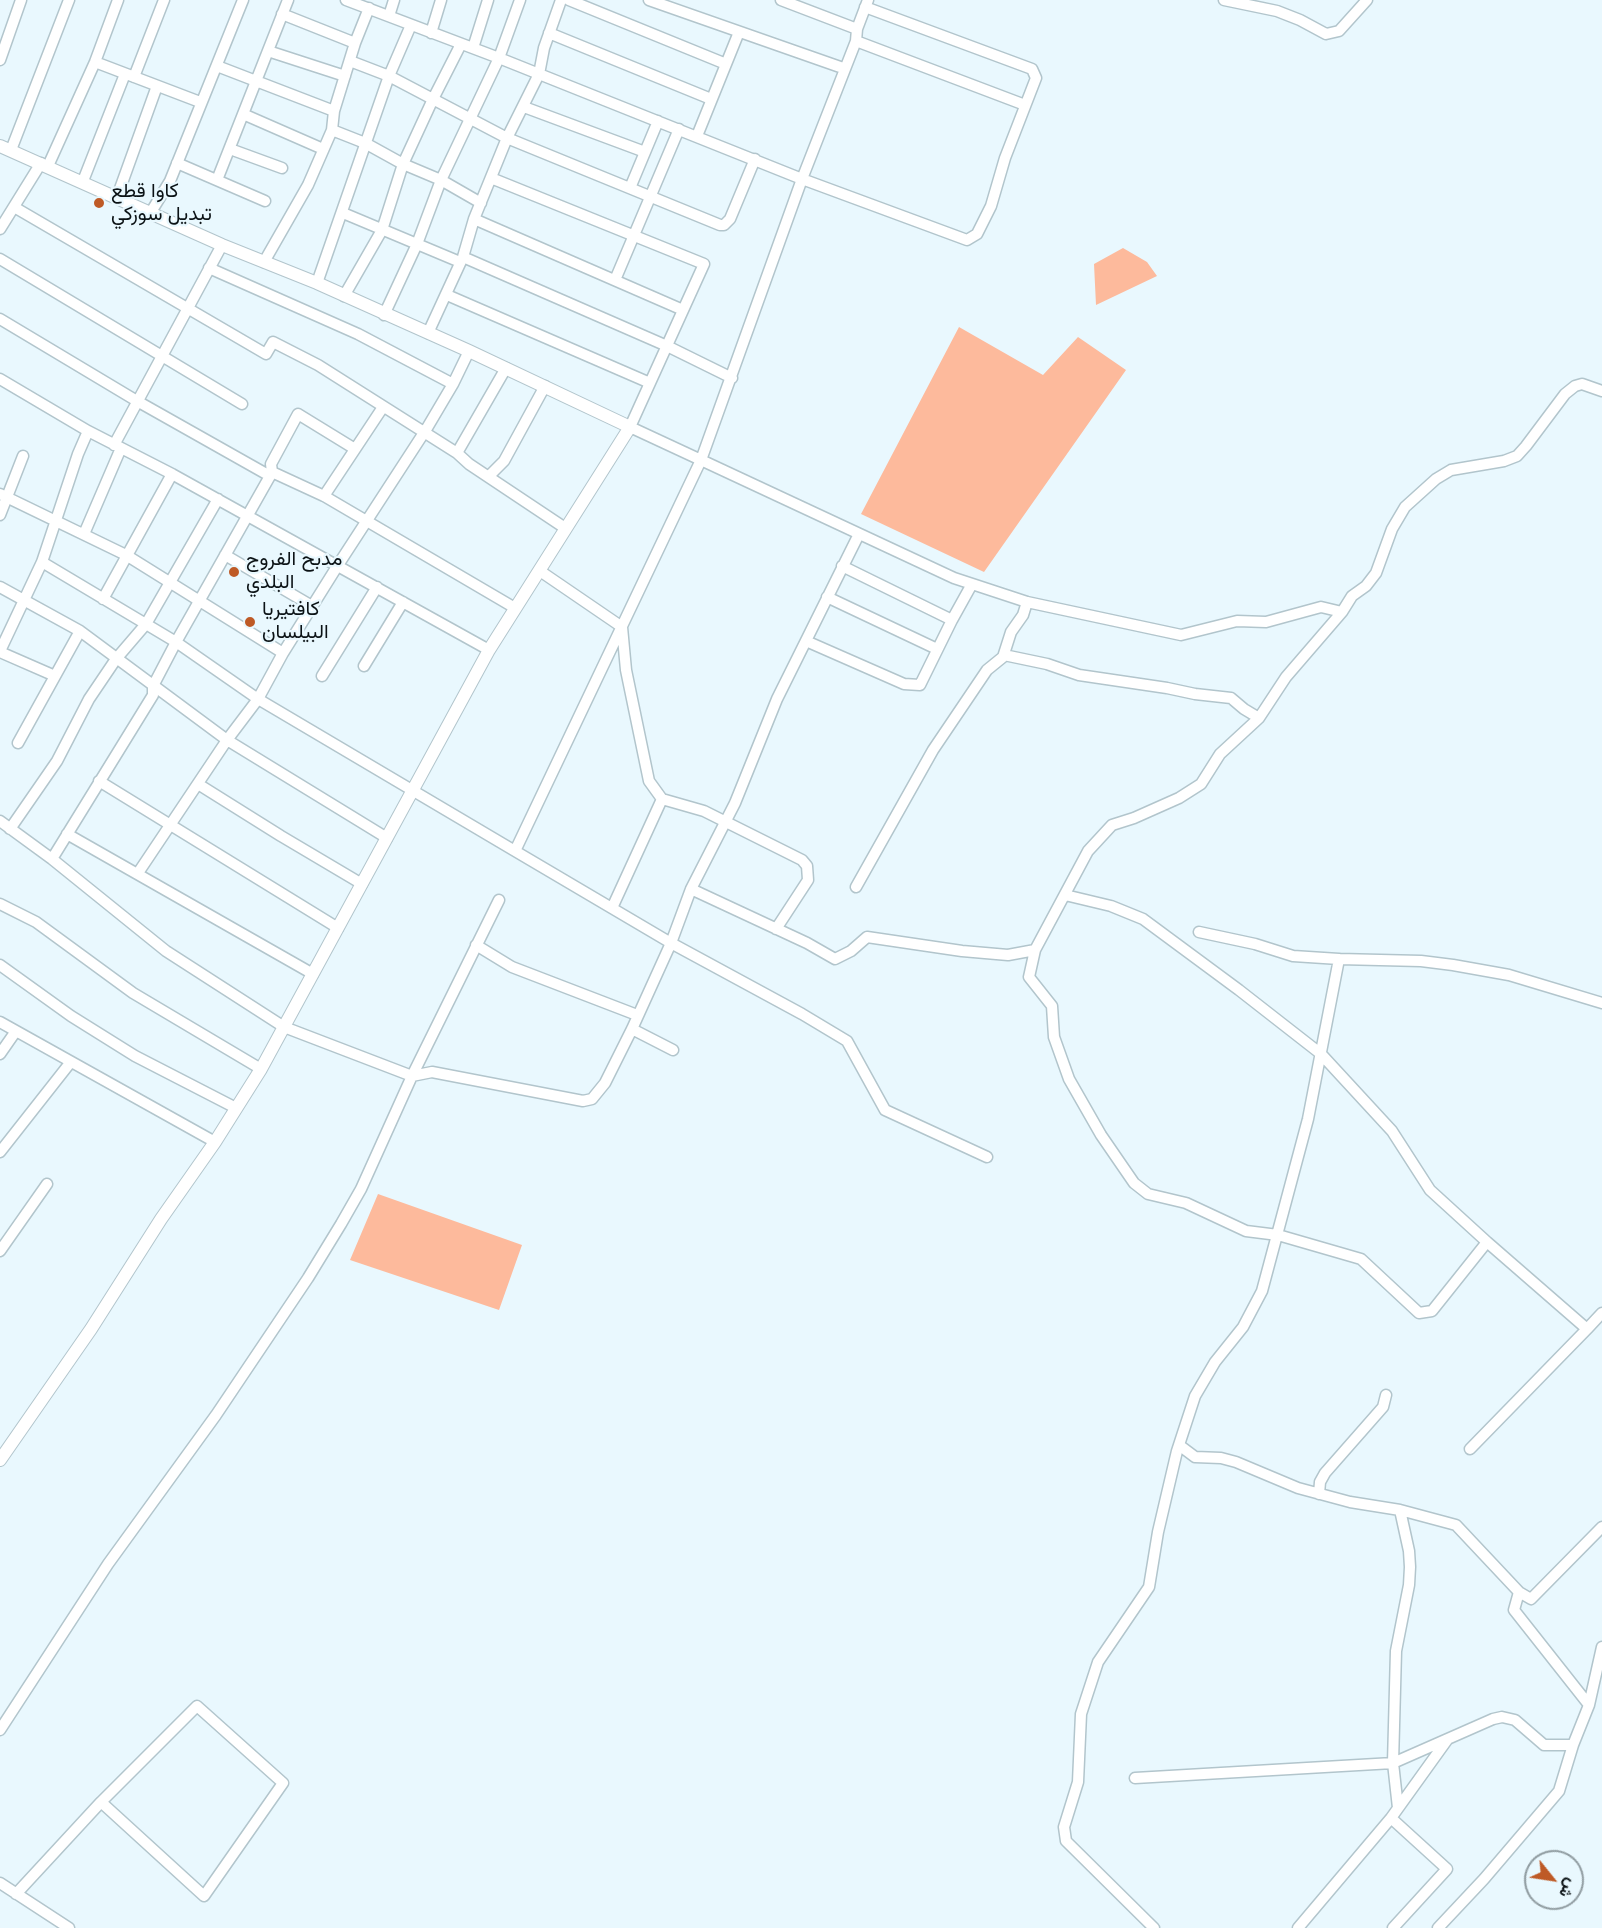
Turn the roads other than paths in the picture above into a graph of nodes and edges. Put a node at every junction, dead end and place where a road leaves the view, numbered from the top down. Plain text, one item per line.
1 (21, 0) edge
2 (69, 0) edge
3 (118, 0) edge
4 (164, 0) edge
5 (243, 0) edge
6 (288, 0) edge
7 (346, 0) edge
8 (394, 0) edge
9 (441, 0) edge
10 (488, 0) edge
11 (520, 0) edge
12 (561, 0) edge
13 (569, 0) edge
14 (649, 0) edge
15 (781, 0) edge
16 (1224, 0) edge
17 (1367, 0) edge
18 (867, 3) edge
19 (369, 8) junction
20 (282, 14) junction
21 (389, 16) junction
22 (411, 24) junction
23 (857, 29) junction
24 (740, 32) junction
25 (431, 33) junction
26 (549, 33) junction
27 (856, 41) junction
28 (355, 43) junction
29 (461, 44) junction
30 (473, 48) junction
31 (268, 51) junction
32 (499, 58) junction
33 (0, 60) edge
34 (350, 61) junction
35 (95, 62) junction
36 (726, 64) junction
37 (217, 66) junction
38 (843, 69) junction
39 (539, 74) junction
40 (129, 75) junction
41 (345, 76) junction
42 (389, 76) junction
43 (256, 81) junction
44 (157, 86) junction
45 (433, 99) junction
46 (711, 99) junction
47 (200, 102) junction
48 (1025, 105) junction
49 (524, 107) junction
50 (334, 111) junction
51 (243, 114) junction
52 (469, 118) junction
53 (658, 120) junction
54 (679, 129) junction
55 (332, 130) junction
56 (698, 136) junction
57 (507, 138) junction
58 (365, 143) junction
59 (6, 148) edge
60 (323, 148) junction
61 (230, 149) junction
62 (645, 152) junction
63 (755, 159) junction
64 (177, 163) junction
65 (403, 164) junction
66 (45, 165) junction
67 (282, 168) dead end
68 (491, 178) junction
69 (802, 179) junction
70 (217, 180) junction
71 (441, 180) junction
72 (83, 181) junction
73 (630, 188) junction
74 (117, 196) junction
75 (650, 196) junction
76 (265, 201) dead end
77 (481, 203) junction
78 (14, 207) junction
79 (151, 212) junction
80 (343, 213) junction
81 (474, 219) junction
82 (1, 224) edge
83 (382, 230) junction
84 (634, 234) junction
85 (417, 244) junction
86 (222, 245) junction
87 (0, 259) edge
88 (462, 260) junction
89 (264, 262) junction
90 (209, 268) junction
91 (615, 280) junction
92 (316, 284) junction
93 (447, 295) junction
94 (344, 296) junction
95 (186, 309) junction
96 (683, 310) junction
97 (384, 315) junction
98 (0, 319) edge
99 (428, 333) junction
100 (667, 346) junction
101 (469, 351) junction
102 (162, 355) junction
103 (506, 368) junction
104 (732, 378) junction
105 (0, 379) edge
106 (650, 383) junction
107 (453, 384) junction
108 (546, 386) junction
109 (1602, 391) edge
110 (137, 401) junction
111 (242, 404) dead end
112 (383, 407) junction
113 (630, 427) junction
114 (88, 431) junction
115 (423, 433) junction
116 (117, 446) junction
117 (355, 449) junction
118 (457, 453) junction
119 (23, 456) dead end
120 (701, 460) junction
121 (172, 474) junction
122 (271, 474) junction
123 (489, 476) junction
124 (4, 495) edge
125 (324, 496) junction
126 (218, 499) junction
127 (0, 515) edge
128 (248, 515) junction
129 (55, 520) junction
130 (366, 521) junction
131 (566, 528) junction
132 (84, 534) junction
133 (859, 534) junction
134 (126, 555) junction
135 (225, 555) junction
136 (42, 562) junction
137 (338, 565) junction
138 (842, 566) junction
139 (540, 571) junction
140 (171, 582) junction
141 (972, 584) junction
142 (0, 587) edge
143 (377, 587) junction
144 (827, 597) junction
145 (103, 599) junction
146 (200, 599) junction
147 (24, 600) junction
148 (403, 602) junction
149 (1027, 602) junction
150 (312, 606) junction
151 (515, 609) junction
152 (1342, 612) junction
153 (952, 620) junction
154 (146, 624) junction
155 (622, 627) junction
156 (80, 631) junction
157 (806, 641) junction
158 (176, 642) junction
159 (489, 650) junction
160 (937, 650) junction
161 (0, 652) edge
162 (283, 653) junction
163 (1004, 655) junction
164 (116, 659) junction
165 (364, 666) dead end
166 (55, 676) junction
167 (322, 676) dead end
168 (153, 686) junction
169 (258, 699) junction
170 (1259, 718) junction
171 (227, 740) junction
172 (18, 743) dead end
173 (99, 781) junction
174 (198, 784) junction
175 (413, 790) junction
176 (662, 799) junction
177 (725, 822) junction
178 (170, 825) junction
179 (4, 827) edge
180 (67, 834) junction
181 (387, 838) junction
182 (515, 851) junction
183 (52, 859) junction
184 (138, 873) junction
185 (362, 884) junction
186 (856, 887) dead end
187 (691, 889) junction
188 (1065, 896) junction
189 (499, 900) dead end
190 (0, 904) edge
191 (612, 908) junction
192 (338, 928) junction
193 (776, 929) junction
194 (1199, 932) dead end
195 (671, 943) junction
196 (476, 945) junction
197 (1035, 950) junction
198 (1339, 959) junction
199 (0, 965) edge
200 (313, 974) junction
201 (1602, 1003) edge
202 (637, 1015) junction
203 (0, 1022) edge
204 (284, 1028) junction
205 (632, 1029) junction
206 (16, 1031) junction
207 (674, 1050) dead end
208 (0, 1054) edge
209 (1321, 1054) junction
210 (70, 1063) junction
211 (261, 1069) junction
212 (412, 1076) junction
213 (236, 1108) junction
214 (215, 1142) junction
215 (0, 1152) edge
216 (987, 1156) dead end
217 (46, 1184) dead end
218 (1278, 1235) junction
219 (1487, 1242) junction
220 (0, 1251) edge
221 (1602, 1313) edge
222 (1587, 1329) junction
223 (1386, 1395) dead end
224 (1179, 1445) junction
225 (1470, 1449) dead end
226 (0, 1460) edge
227 (1319, 1494) junction
228 (1400, 1510) junction
229 (1602, 1527) edge
230 (1519, 1592) junction
231 (1602, 1647) edge
232 (1597, 1692) edge
233 (1589, 1705) junction
234 (0, 1730) edge
235 (1447, 1740) junction
236 (1573, 1745) junction
237 (1393, 1762) junction
238 (1135, 1778) dead end
239 (102, 1802) junction
240 (1394, 1813) junction
241 (0, 1883) edge
242 (16, 1894) junction
243 (69, 1928) edge
244 (1154, 1928) edge
245 (1298, 1928) edge
246 (1393, 1928) edge
247 (1438, 1928) edge

1 - 33 street
2 - 59 street
3 - 35 street
4 - 40 street
5 - 37 street
6 - 20 street
7 - 19 street
8 - 21 street
9 - 25 street
10 - 30 street
11 - 32 street
12 - 26 street
13 - 36 street
14 - 24 street
15 - 23 street
16 - 17 street
18 - 23 street
18 - 48 street
19 - 21 street
19 - 28 street
20 - 28 street
20 - 31 street
21 - 22 street
22 - 25 street
22 - 42 street
23 - 27 street
24 - 36 street
24 - 38 street
25 - 29 street
26 - 39 street
26 - 46 street
27 - 38 street
27 - 48 street
28 - 34 street
29 - 30 street
29 - 45 street
30 - 32 street
31 - 41 street
31 - 43 street
32 - 39 street
32 - 52 street
34 - 41 street
34 - 42 street
35 - 40 street
35 - 66 street
36 - 46 street
37 - 43 street
37 - 47 street
38 - 69 street
39 - 49 street
39 - 53 street
40 - 44 street
40 - 72 street
41 - 50 street
42 - 45 street
42 - 58 street
43 - 50 street
43 - 51 street
44 - 47 street
44 - 74 street
45 - 52 street
45 - 65 street
46 - 56 street
47 - 64 street
48 - 69 street
49 - 57 street
49 - 62 street
50 - 55 street
51 - 60 street
51 - 61 street
52 - 57 street
52 - 71 street
53 - 54 street
53 - 62 street
54 - 56 street
54 - 75 street
55 - 58 street
55 - 60 street
56 - 63 street
57 - 68 street
57 - 73 street
58 - 65 street
58 - 80 street
59 - 66 street
60 - 89 street
61 - 67 street
61 - 70 street
62 - 73 street
63 - 69 street
63 - 75 street
64 - 70 street
64 - 79 street
65 - 71 street
65 - 83 street
66 - 72 street
66 - 78 street
68 - 77 street
68 - 84 street
69 - 104 street
70 - 76 street
71 - 77 street
71 - 85 street
72 - 74 street
73 - 75 street
74 - 79 street
75 - 84 street
77 - 81 street
78 - 82 street
78 - 95 street
79 - 86 street
80 - 83 street
80 - 92 street
81 - 88 street
81 - 91 street
83 - 85 street
83 - 94 street
84 - 91 street
84 - 96 street
85 - 88 street
85 - 97 street
86 - 89 street
86 - 90 street
87 - 102 street
88 - 93 street
88 - 100 street
89 - 92 street
90 - 95 street
90 - 107 street
91 - 96 street
92 - 94 street
93 - 99 street
93 - 106 street
94 - 97 street
95 - 102 street
95 - 112 street
96 - 100 street
97 - 99 street
98 - 110 street
99 - 101 street
100 - 104 street
100 - 106 street
101 - 103 street
101 - 107 street
102 - 110 street
102 - 111 street
103 - 108 street
103 - 118 street
104 - 120 street
105 - 114 street
106 - 113 street
107 - 115 street
108 - 113 street
108 - 123 street
109 - 152 street
110 - 116 street
110 - 122 street
112 - 115 street
112 - 117 street
113 - 120 street
113 - 131 street
114 - 116 street
114 - 129 street
115 - 118 street
115 - 130 street
116 - 121 street
116 - 132 street
117 - 122 street
117 - 125 street
118 - 123 street
119 - 124 street
120 - 133 street
120 - 155 street
121 - 126 street
121 - 134 street
122 - 125 street
122 - 128 street
123 - 131 street
124 - 127 street
124 - 129 street
125 - 130 street
126 - 128 street
126 - 140 street
128 - 135 street
128 - 137 street
129 - 132 street
129 - 136 street
130 - 137 street
130 - 151 street
131 - 139 street
132 - 134 street
133 - 138 street
133 - 141 street
134 - 140 street
134 - 145 street
135 - 146 street
135 - 150 street
136 - 145 street
136 - 147 street
137 - 143 street
137 - 150 street
138 - 144 street
138 - 153 street
139 - 151 street
139 - 155 street
140 - 146 street
140 - 154 street
141 - 149 street
141 - 153 street
142 - 147 street
143 - 148 street
143 - 167 street
144 - 157 street
144 - 160 street
145 - 154 street
146 - 158 street
146 - 162 street
147 - 156 street
147 - 161 street
148 - 159 street
148 - 165 street
149 - 152 street
149 - 163 street
150 - 162 street
151 - 159 street
152 - 170 street
153 - 160 street
154 - 158 street
154 - 164 street
155 - 176 street
155 - 182 street
156 - 164 street
156 - 166 street
157 - 160 street
157 - 177 street
158 - 168 street
158 - 169 street
159 - 175 street
161 - 166 street
162 - 169 street
163 - 170 street
163 - 186 street
164 - 168 street
164 - 179 street
166 - 172 street
168 - 171 street
168 - 173 street
169 - 171 street
169 - 175 street
170 - 188 street
171 - 174 street
171 - 181 street
173 - 178 street
173 - 180 street
174 - 178 street
174 - 185 street
175 - 181 street
175 - 182 street
176 - 177 street
176 - 191 street
177 - 187 street
177 - 193 street
178 - 184 street
178 - 192 street
179 - 183 street
180 - 183 street
180 - 184 street
181 - 185 street
182 - 191 street
183 - 204 street
184 - 200 street
185 - 192 street
187 - 193 street
187 - 195 street
188 - 197 street
188 - 209 street
189 - 196 street
190 - 211 street
191 - 195 street
192 - 200 street
193 - 197 street
194 - 198 street
195 - 202 street
195 - 216 street
196 - 202 street
196 - 212 street
197 - 218 street
198 - 201 street
198 - 209 street
199 - 213 street
200 - 204 street
202 - 205 street
203 - 206 street
204 - 211 street
204 - 212 street
205 - 207 street
205 - 212 street
206 - 208 street
206 - 210 street
209 - 218 street
209 - 219 street
210 - 214 street
210 - 215 street
211 - 213 street
212 - 234 street
213 - 214 street
214 - 226 street
217 - 220 street
218 - 219 street
218 - 224 street
219 - 222 street
221 - 222 street
222 - 225 street
223 - 227 street
224 - 227 street
224 - 244 street
227 - 228 street
228 - 230 street
228 - 237 street
229 - 230 street
230 - 233 street
231 - 232 street
232 - 233 street
233 - 236 street
235 - 236 street
235 - 237 street
235 - 240 street
236 - 247 street
237 - 238 street
237 - 240 street
239 - 239 street
239 - 242 street
240 - 245 street
240 - 246 street
241 - 242 street
242 - 243 street

